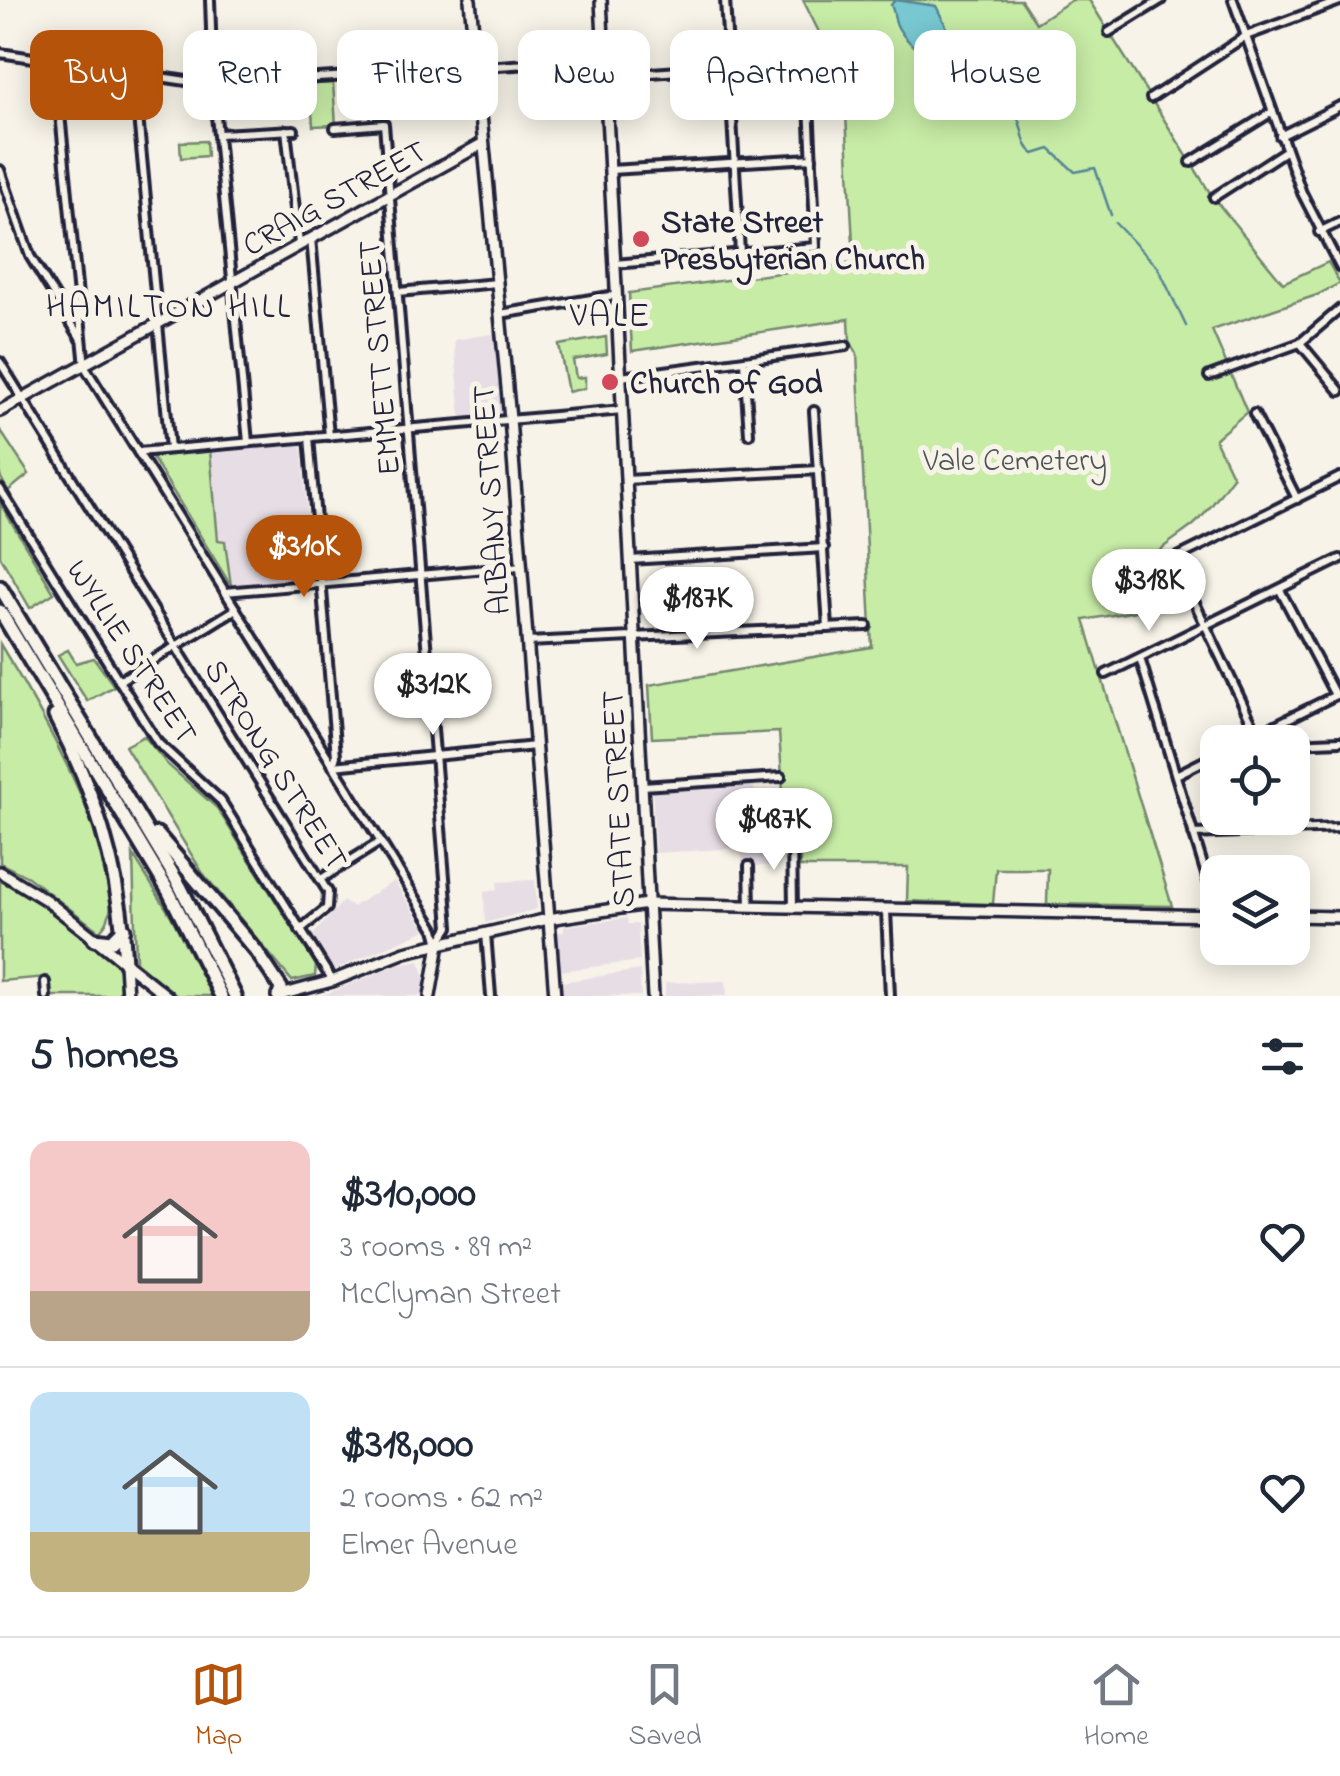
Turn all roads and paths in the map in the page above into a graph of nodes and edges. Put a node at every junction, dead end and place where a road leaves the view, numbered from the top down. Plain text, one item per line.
1 (210, 0) edge
2 (470, 0) edge
3 (601, 0) edge
4 (725, 0) edge
5 (1161, 0) edge
6 (1233, 0) edge
7 (1340, 1) edge
8 (211, 30) edge
9 (472, 30) edge
10 (603, 30) edge
11 (727, 30) edge
12 (1109, 32) dead end
13 (1246, 36) junction
14 (0, 54) edge
15 (30, 59) edge
16 (1151, 98) dead end
17 (1340, 106) edge
18 (1272, 112) junction
19 (61, 120) edge
20 (139, 120) edge
21 (217, 120) edge
22 (480, 120) edge
23 (607, 120) edge
24 (732, 120) edge
25 (812, 120) edge
26 (336, 128) dead end
27 (219, 134) junction
28 (1280, 136) junction
29 (482, 144) junction
30 (1286, 151) junction
31 (812, 158) junction
32 (735, 162) junction
33 (1191, 162) dead end
34 (0, 170) edge
35 (610, 170) junction
36 (390, 195) junction
37 (1214, 197) dead end
38 (1340, 222) edge
39 (1319, 232) junction
40 (311, 238) junction
41 (299, 244) junction
42 (740, 253) junction
43 (614, 264) junction
44 (1340, 266) edge
45 (234, 281) junction
46 (497, 282) junction
47 (398, 292) junction
48 (616, 295) junction
49 (1340, 309) edge
50 (500, 314) junction
51 (160, 322) junction
52 (84, 342) junction
53 (1300, 343) junction
54 (846, 346) dead end
55 (0, 362) edge
56 (744, 362) junction
57 (86, 367) junction
58 (1209, 376) dead end
59 (621, 377) junction
60 (1340, 391) edge
61 (22, 400) junction
62 (623, 410) junction
63 (0, 411) edge
64 (814, 411) dead end
65 (1254, 414) dead end
66 (510, 419) junction
67 (409, 429) junction
68 (749, 434) dead end
69 (330, 436) junction
70 (309, 437) junction
71 (248, 442) junction
72 (170, 449) junction
73 (138, 452) junction
74 (819, 470) junction
75 (1340, 477) edge
76 (626, 480) junction
77 (0, 489) edge
78 (1297, 499) junction
79 (824, 548) junction
80 (630, 560) junction
81 (1340, 560) edge
82 (522, 566) junction
83 (421, 576) junction
84 (321, 584) junction
85 (0, 587) edge
86 (1280, 590) junction
87 (225, 592) junction
88 (236, 609) junction
89 (0, 611) edge
90 (867, 626) dead end
91 (1206, 626) junction
92 (828, 628) junction
93 (635, 636) junction
94 (526, 642) junction
95 (175, 647) junction
96 (23, 649) junction
97 (1140, 658) junction
98 (1106, 674) dead end
99 (119, 681) junction
100 (1338, 694) edge
101 (1252, 725) edge
102 (1284, 725) edge
103 (87, 731) junction
104 (1340, 741) edge
105 (1310, 742) edge
106 (536, 746) junction
107 (437, 756) junction
108 (1200, 763) edge
109 (334, 766) junction
110 (1176, 775) junction
111 (780, 777) dead end
112 (642, 786) junction
113 (1340, 828) edge
114 (1193, 834) junction
115 (792, 837) dead end
116 (380, 842) junction
117 (1200, 857) edge
118 (749, 866) dead end
119 (0, 872) edge
120 (321, 879) junction
121 (647, 904) junction
122 (750, 907) junction
123 (793, 908) junction
124 (886, 910) junction
125 (1200, 915) edge
126 (1310, 916) edge
127 (1340, 916) edge
128 (548, 919) junction
129 (124, 930) junction
130 (300, 930) junction
131 (486, 934) junction
132 (94, 939) junction
133 (438, 944) junction
134 (125, 963) junction
135 (332, 981) junction
136 (45, 982) dead end
137 (46, 996) edge
138 (127, 996) edge
139 (166, 996) edge
140 (221, 996) edge
141 (235, 996) edge
142 (278, 996) edge
143 (430, 996) edge
144 (492, 996) edge
145 (555, 996) edge
146 (653, 996) edge
147 (890, 996) edge

1 - 8 street
2 - 9 main road, ALBANY STREET
3 - 10 main road, STATE STREET
4 - 11 street
5 - 12 street
6 - 13 street
7 - 13 street
13 - 16 street
13 - 18 street
14 - 15 street
17 - 28 street
18 - 28 street
18 - 33 street
19 - 52 street
20 - 51 street
21 - 27 street
22 - 29 main road, ALBANY STREET
23 - 35 main road, STATE STREET
24 - 32 street
25 - 31 street
26 - 36 street, EMMETT STREET
27 - 41 street
27 - 45 street
28 - 30 street
29 - 36 main road, CRAIG STREET
29 - 46 main road, ALBANY STREET
30 - 37 street
30 - 39 street
31 - 32 street
31 - 42 street
32 - 35 street
32 - 42 street
34 - 52 street
35 - 43 main road, STATE STREET
36 - 40 main road, CRAIG STREET
36 - 47 street, EMMETT STREET
38 - 39 street
39 - 44 street
40 - 41 main road, CRAIG STREET
40 - 69 street
41 - 45 main road, CRAIG STREET
42 - 43 street
43 - 48 main road, STATE STREET
45 - 51 main road, CRAIG STREET
45 - 71 street
46 - 47 street
46 - 50 main road, ALBANY STREET
47 - 67 street, EMMETT STREET
48 - 50 street
48 - 59 main road, STATE STREET
49 - 53 street
50 - 66 main road, ALBANY STREET
51 - 57 main road, CRAIG STREET
51 - 72 street
52 - 57 street
53 - 58 street
53 - 60 street
54 - 56 street
55 - 61 street, STRONG STREET
56 - 59 street
56 - 68 street
57 - 61 main road, CRAIG STREET
57 - 73 street
59 - 62 main road, STATE STREET
61 - 63 main road, CRAIG STREET
61 - 95 street, STRONG STREET
62 - 66 street
62 - 76 main road, STATE STREET
64 - 74 street
65 - 78 street
66 - 67 street
66 - 82 main road, ALBANY STREET
67 - 69 street
67 - 83 street, EMMETT STREET
69 - 70 street
70 - 71 street
70 - 84 street
71 - 72 street
72 - 73 street
73 - 87 street
74 - 76 street
74 - 79 street
75 - 78 street
76 - 80 main road, STATE STREET
77 - 99 street, WYLLIE STREET
78 - 91 street
79 - 80 street
79 - 92 street
80 - 93 main road, STATE STREET
81 - 86 street
82 - 83 street
82 - 94 main road, ALBANY STREET
83 - 84 street
83 - 107 street, EMMETT STREET
84 - 87 street
84 - 109 street
85 - 103 highway
86 - 91 street
86 - 100 street
87 - 88 street
88 - 95 street
88 - 109 street
89 - 96 highway
90 - 92 street
91 - 97 street
91 - 101 street
92 - 93 street
93 - 94 street
93 - 112 main road, STATE STREET
94 - 106 main road, ALBANY STREET
95 - 99 street
95 - 120 street, STRONG STREET
96 - 129 highway
96 - 140 highway
97 - 98 street
97 - 110 street
99 - 130 street, WYLLIE STREET
100 - 102 street
103 - 141 highway
103 - 142 highway
104 - 105 street
106 - 107 street
106 - 128 main road, ALBANY STREET
107 - 109 street
107 - 133 street, EMMETT STREET
108 - 110 street
109 - 116 street
110 - 114 street
111 - 112 street
112 - 121 main road, STATE STREET
113 - 114 street
114 - 117 street
115 - 123 street
116 - 120 street
116 - 133 street
118 - 122 street
119 - 132 main road
120 - 130 street, STRONG STREET
121 - 122 main road
121 - 128 main road
121 - 146 main road, STATE STREET
122 - 123 main road
123 - 124 main road
124 - 125 main road
124 - 147 street
126 - 127 main road
128 - 131 main road
128 - 145 main road, ALBANY STREET
129 - 132 highway
129 - 134 highway
130 - 135 street, WYLLIE STREET
131 - 133 main road
131 - 144 street
132 - 134 main road
133 - 135 main road
133 - 143 main road
134 - 138 main road
134 - 139 main road
135 - 142 main road
136 - 137 street

